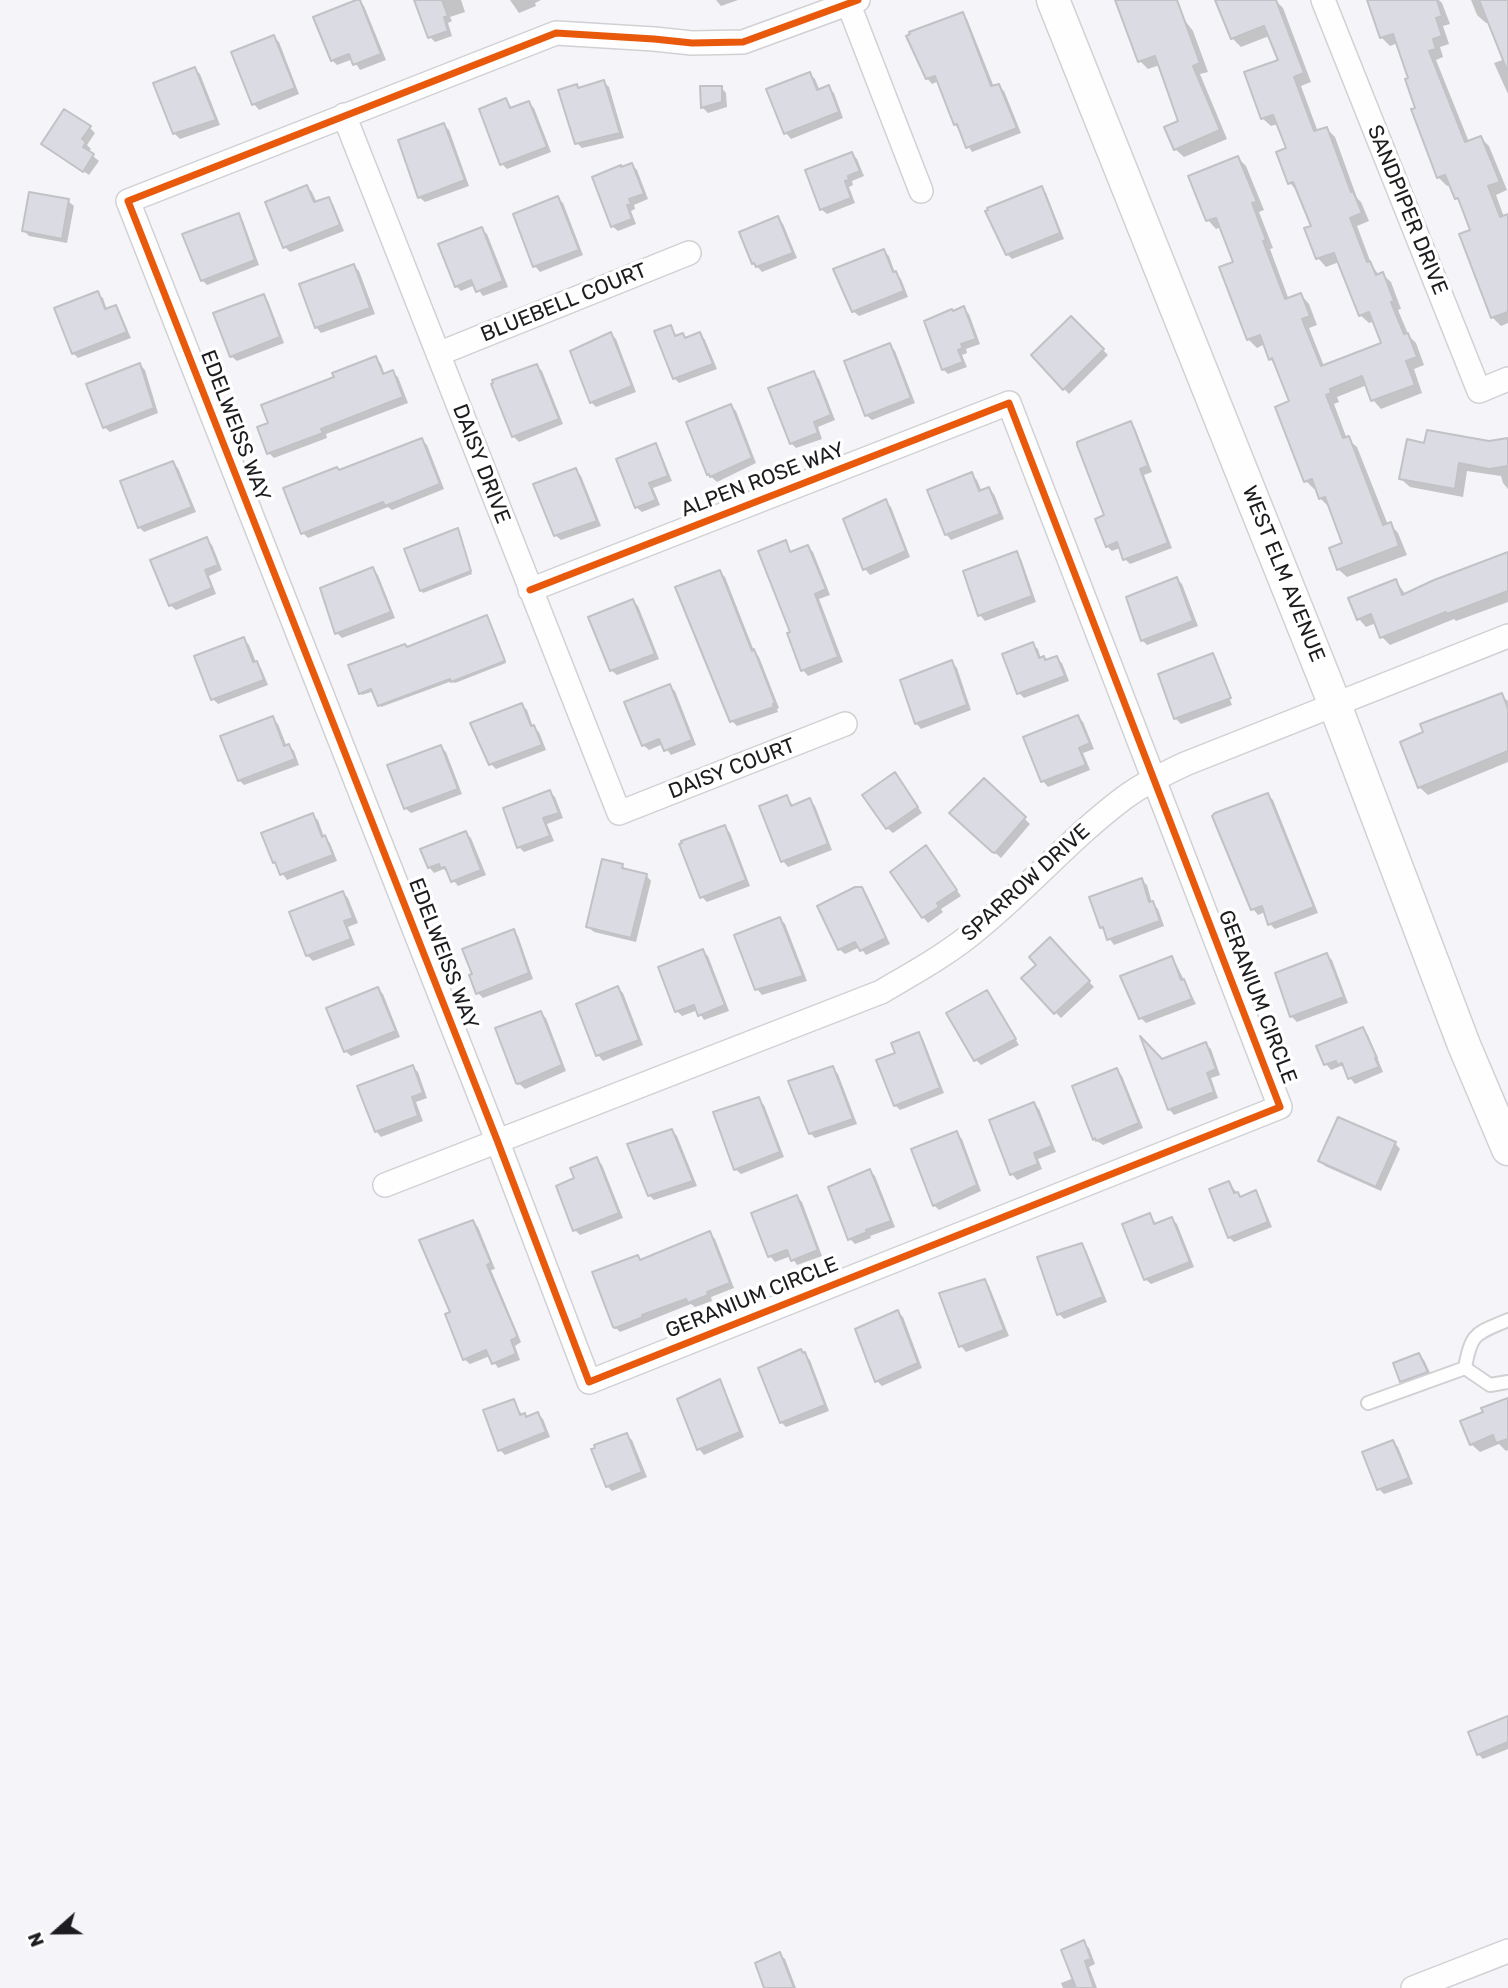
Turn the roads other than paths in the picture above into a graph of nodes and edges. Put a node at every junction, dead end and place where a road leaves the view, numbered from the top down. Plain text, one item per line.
1 (1053, 0) edge
2 (1323, 0) edge
3 (851, 1) edge
4 (344, 115) junction
5 (922, 191) dead end
6 (690, 253) dead end
7 (438, 354) junction
8 (1508, 379) edge
9 (1009, 403) joint
10 (530, 590) junction
11 (1508, 636) edge
12 (1335, 705) junction
13 (845, 724) dead end
14 (1154, 779) junction
15 (619, 813) joint
16 (497, 1140) junction
17 (1508, 1149) edge
18 (385, 1185) dead end
19 (1508, 1320) edge
20 (1465, 1368) junction
21 (589, 1381) joint
22 (1508, 1382) edge
23 (1368, 1403) dead end
24 (1508, 1951) edge
25 (1413, 1988) edge

1 - 12 street, WEST ELM AVENUE
2 - 8 street, SANDPIPER DRIVE
3 - 4 street, EDELWEISS WAY
3 - 5 street
4 - 7 street, DAISY DRIVE
4 - 16 street, EDELWEISS WAY
6 - 7 street, BLUEBELL COURT
7 - 10 street, DAISY DRIVE
9 - 10 street, ALPEN ROSE WAY
9 - 14 street, GERANIUM CIRCLE
10 - 15 street, DAISY DRIVE
11 - 12 street, SPARROW DRIVE
12 - 14 street, SPARROW DRIVE
12 - 17 street, WEST ELM AVENUE
13 - 15 street, DAISY COURT
14 - 16 street, SPARROW DRIVE
14 - 21 street, GERANIUM CIRCLE
16 - 18 street, SPARROW DRIVE
16 - 21 street, EDELWEISS WAY
19 - 20 lane
20 - 22 lane
20 - 23 lane
24 - 25 street

